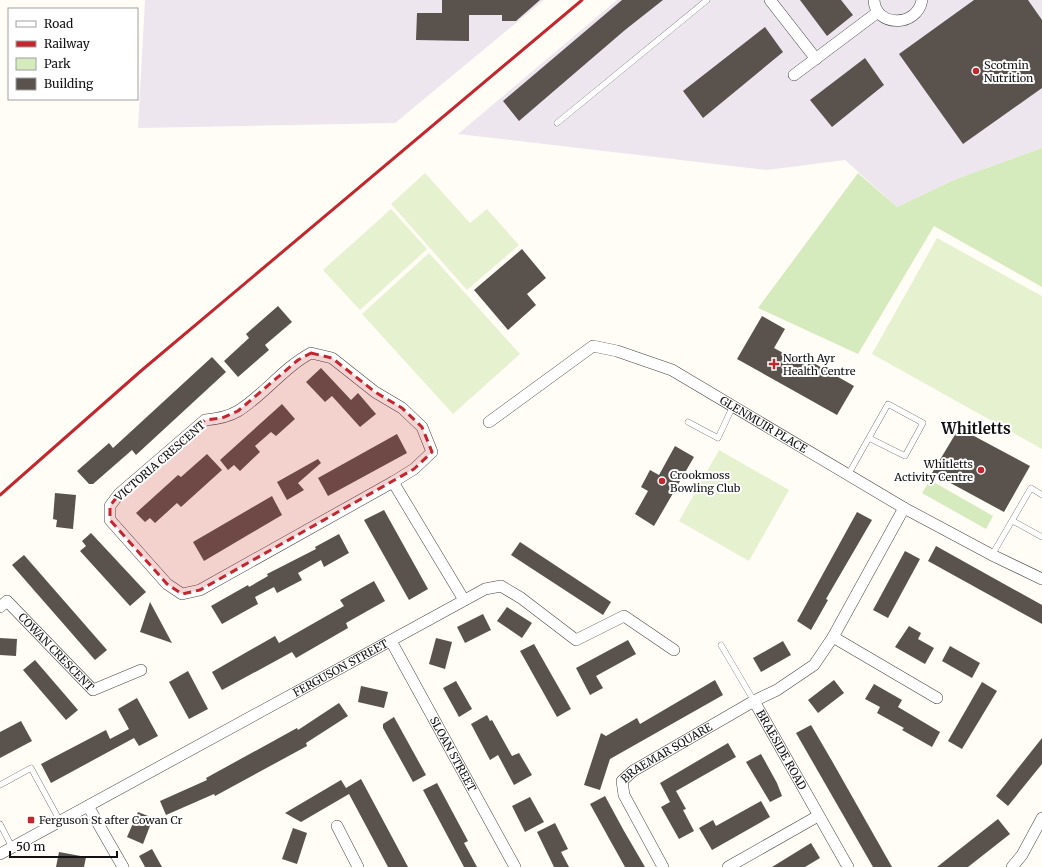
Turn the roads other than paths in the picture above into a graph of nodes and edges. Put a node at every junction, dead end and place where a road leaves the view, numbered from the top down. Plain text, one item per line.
1 (707, 0) edge
2 (770, 0) edge
3 (874, 0) edge
4 (922, 0) edge
5 (878, 12) junction
6 (816, 59) junction
7 (794, 75) dead end
8 (556, 123) dead end
9 (733, 406) junction
10 (488, 422) dead end
11 (688, 422) dead end
12 (869, 438) junction
13 (848, 475) junction
14 (393, 482) junction
15 (1042, 494) edge
16 (904, 508) junction
17 (1014, 521) junction
18 (1042, 537) edge
19 (992, 555) junction
20 (1042, 579) edge
21 (464, 600) junction
22 (0, 607) edge
23 (832, 637) junction
24 (390, 641) junction
25 (721, 645) dead end
26 (674, 650) dead end
27 (141, 670) dead end
28 (937, 698) dead end
29 (754, 701) junction
30 (0, 785) edge
31 (88, 806) junction
32 (818, 816) junction
33 (1042, 818) edge
34 (60, 821) junction
35 (0, 824) edge
36 (337, 826) dead end
37 (12, 847) junction
38 (0, 854) edge
39 (122, 867) edge
40 (358, 867) edge
41 (515, 867) edge
42 (663, 867) edge
43 (728, 867) edge
44 (848, 867) edge
45 (1012, 867) edge

1 - 8 lane
2 - 6 street
3 - 5 street
4 - 5 street
5 - 6 street
6 - 7 street
9 - 10 street, GLENMUIR PLACE
9 - 11 lane
9 - 13 street, GLENMUIR PLACE
12 - 12 lane
12 - 13 lane
13 - 16 street, GLENMUIR PLACE
14 - 14 street, VICTORIA CRESCENT
14 - 21 street
15 - 17 lane
16 - 19 street, GLENMUIR PLACE
16 - 23 street, BRAESIDE ROAD
17 - 18 lane
17 - 19 lane
19 - 20 street, GLENMUIR PLACE
21 - 24 street, FERGUSON STREET
21 - 26 street, FERGUSON STREET
22 - 27 street, COWAN CRESCENT
23 - 28 street
23 - 29 street, BRAESIDE ROAD
24 - 31 street, FERGUSON STREET
24 - 41 street, SLOAN STREET
25 - 29 lane
29 - 32 street, BRAESIDE ROAD
29 - 42 street, BRAEMAR SQUARE
30 - 34 lane
31 - 34 street, FERGUSON STREET
31 - 39 street
32 - 43 street
32 - 44 street, BRAESIDE ROAD
33 - 45 street
34 - 37 street, FERGUSON STREET
35 - 37 lane
36 - 40 street
37 - 38 street, FERGUSON STREET

